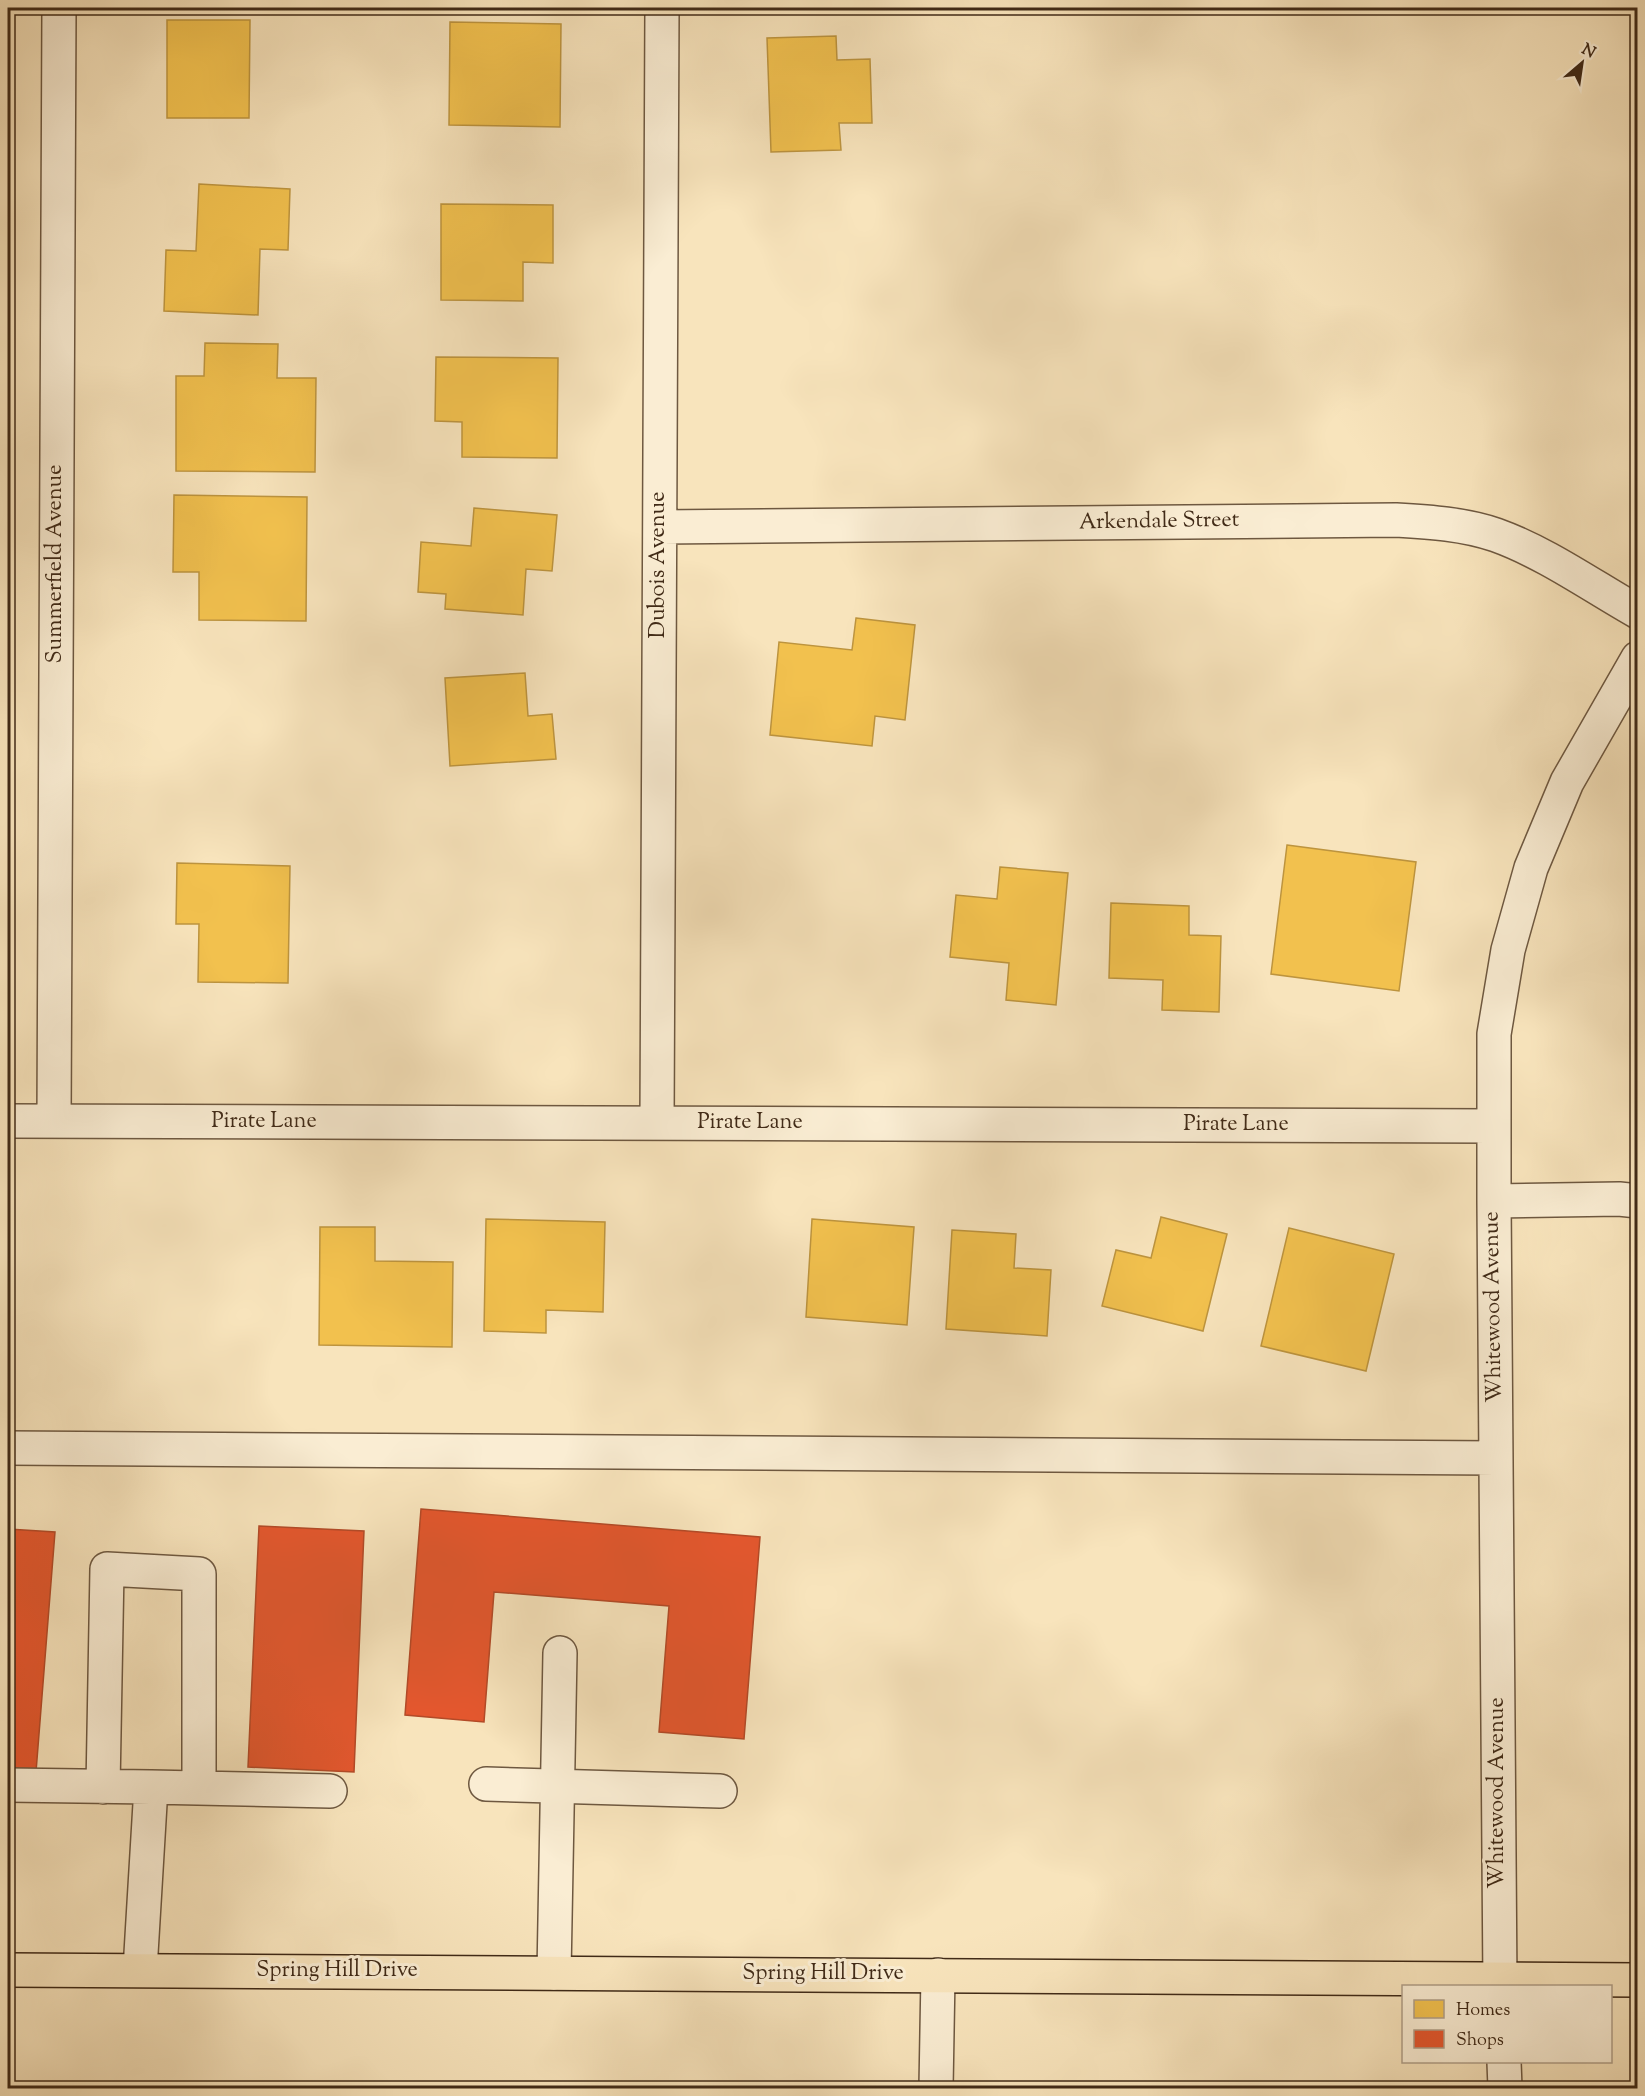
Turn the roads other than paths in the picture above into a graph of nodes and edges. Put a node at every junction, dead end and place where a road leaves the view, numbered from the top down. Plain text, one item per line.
1 (59, 8) edge
2 (662, 8) edge
3 (660, 527) junction
4 (1638, 612) edge
5 (1638, 657) edge
6 (8, 1121) edge
7 (54, 1121) junction
8 (657, 1123) junction
9 (1493, 1126) junction
10 (1494, 1201) junction
11 (1638, 1201) edge
12 (8, 1448) edge
13 (1496, 1458) junction
14 (560, 1653) dead end
15 (486, 1784) dead end
16 (558, 1784) junction
17 (8, 1785) edge
18 (103, 1787) junction
19 (151, 1787) junction
20 (199, 1788) junction
21 (330, 1791) dead end
22 (720, 1791) dead end
23 (8, 1970) edge
24 (140, 1970) junction
25 (554, 1973) junction
26 (938, 1975) junction
27 (1638, 1980) edge
28 (1500, 1982) edge
29 (1504, 2063) edge
30 (936, 2088) edge
31 (1505, 2088) edge

1 - 7 street, Summerfield Avenue
2 - 3 street, Dubois Avenue
3 - 4 street, Arkendale Street
3 - 8 street, Dubois Avenue
5 - 9 street, Whitewood Avenue
6 - 7 street, Pirate Lane
7 - 8 street, Pirate Lane
8 - 9 street, Pirate Lane
9 - 10 street, Whitewood Avenue
10 - 11 street
10 - 13 street, Whitewood Avenue
12 - 13 street
13 - 28 street, Whitewood Avenue
14 - 16 street
15 - 16 street
16 - 22 street
16 - 25 street
17 - 18 street
18 - 19 street
18 - 20 street
19 - 20 street
19 - 24 street
20 - 21 street
23 - 24 main road, Spring Hill Drive
24 - 25 main road, Spring Hill Drive
25 - 26 main road, Spring Hill Drive
26 - 28 main road, Spring Hill Drive
26 - 30 street
27 - 28 main road, Spring Hill Drive
29 - 31 street

